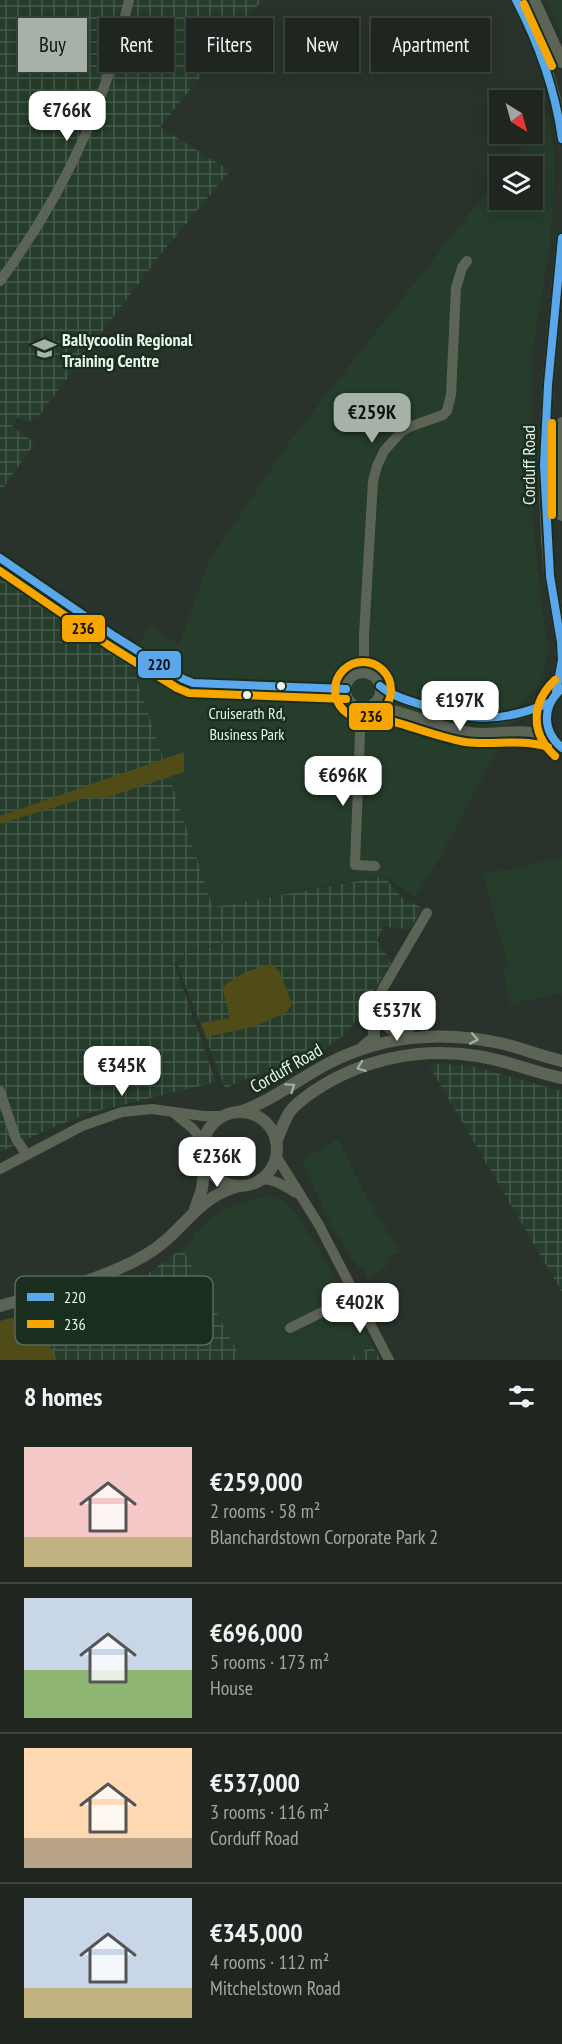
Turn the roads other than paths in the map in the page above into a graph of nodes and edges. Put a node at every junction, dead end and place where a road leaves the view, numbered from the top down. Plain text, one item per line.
1 (129, 0) edge
2 (516, 0) edge
3 (534, 0) edge
4 (562, 62) edge
5 (562, 139) edge
6 (562, 238) edge
7 (467, 261) dead end
8 (0, 281) edge
9 (562, 423) edge
10 (562, 515) edge
11 (135, 649) dead end
12 (364, 673) junction
13 (380, 686) junction
14 (346, 689) junction
15 (559, 690) edge
16 (549, 703) junction
17 (366, 707) junction
18 (551, 737) junction
19 (562, 748) edge
20 (375, 866) dead end
21 (427, 913) dead end
22 (377, 1006) junction
23 (428, 1036) junction
24 (361, 1048) junction
25 (562, 1061) edge
26 (562, 1078) edge
27 (0, 1091) edge
28 (239, 1112) junction
29 (175, 1113) junction
30 (223, 1116) junction
31 (204, 1142) junction
32 (276, 1142) junction
33 (27, 1155) junction
34 (276, 1156) junction
35 (205, 1160) junction
36 (0, 1169) edge
37 (261, 1179) junction
38 (239, 1186) junction
39 (299, 1195) junction
40 (195, 1209) junction
41 (102, 1276) edge
42 (357, 1295) junction
43 (15, 1302) edge
44 (0, 1306) edge
45 (290, 1328) dead end
46 (389, 1360) edge

1 - 8 street
2 - 5 street
3 - 4 street
6 - 15 street, Corduff Road
7 - 12 street
9 - 10 street, Corduff Road
11 - 14 street
12 - 13 street
12 - 14 street
13 - 16 street
13 - 17 street
14 - 17 street
15 - 16 street
16 - 18 street
17 - 18 street
17 - 20 street
18 - 19 street
21 - 22 street
22 - 23 street
22 - 24 street
23 - 24 street, Corduff Road
23 -> 25 street, Corduff Road
28 -> 24 street, Corduff Road
26 -> 32 street, Corduff Road
27 - 33 street
28 - 30 street
28 - 32 street
29 - 30 street
29 - 31 street
29 - 33 street
30 - 31 street
31 - 35 street
32 - 34 street
33 - 36 street
34 - 37 street
34 - 39 street
35 - 38 street
35 - 40 street
37 - 38 street
37 - 39 street
38 - 40 street
39 - 42 street
40 - 41 street
42 - 45 street
42 - 46 street
43 - 44 street

